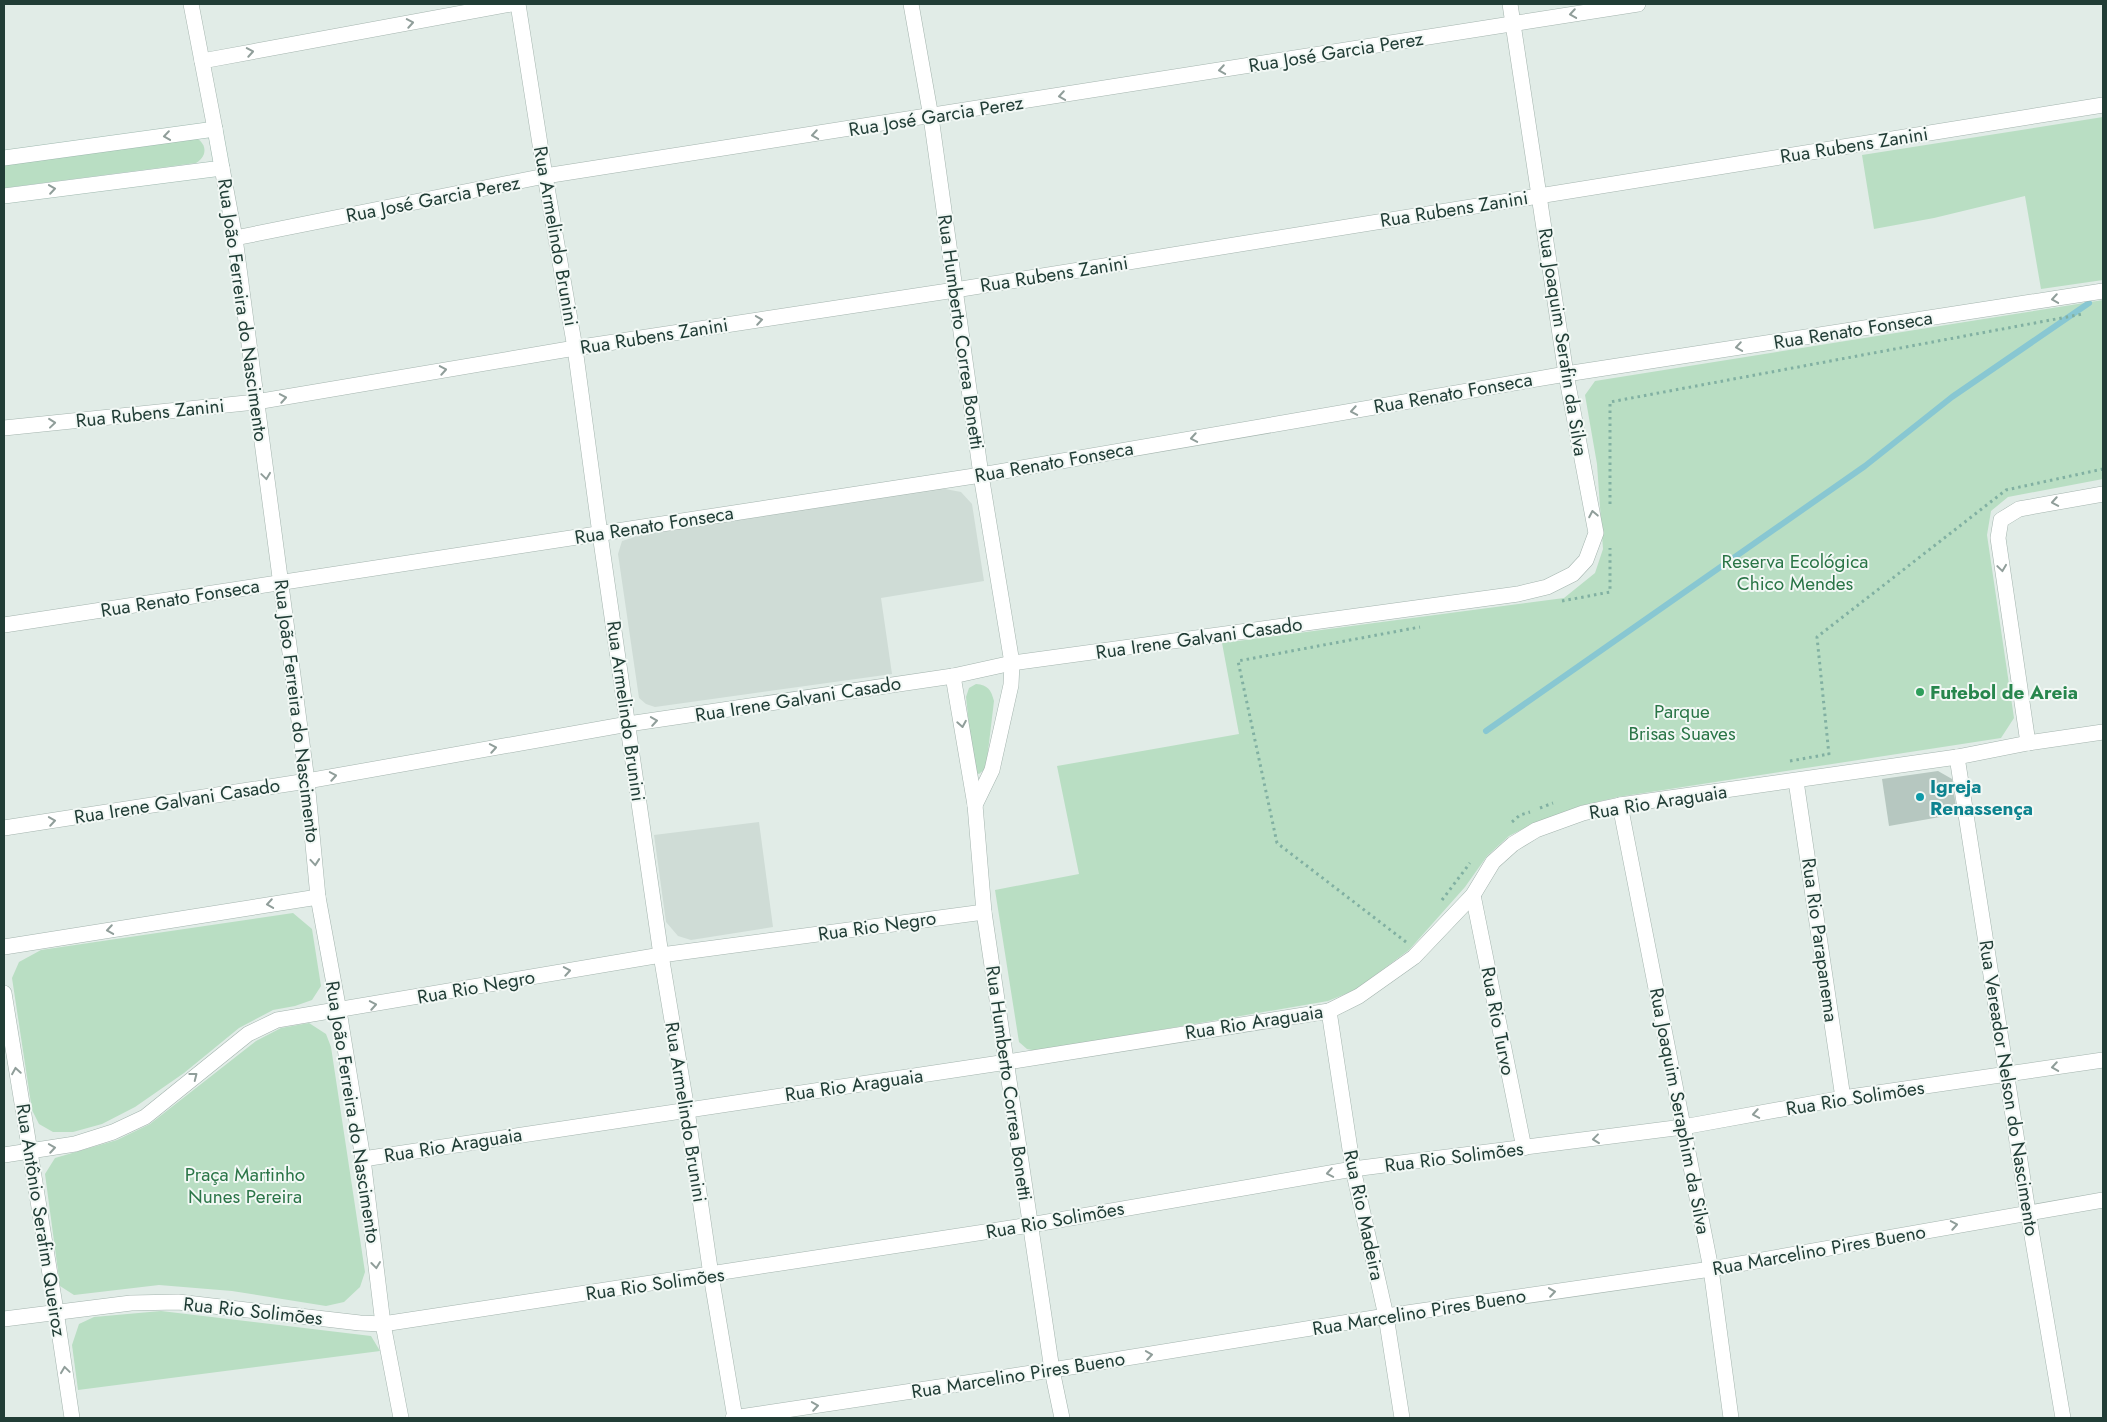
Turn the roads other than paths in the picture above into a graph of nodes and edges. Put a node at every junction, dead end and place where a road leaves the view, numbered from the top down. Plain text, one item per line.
1 (191, 4) edge
2 (511, 4) edge
3 (518, 4) edge
4 (911, 4) edge
5 (1510, 4) edge
6 (1638, 4) edge
7 (1513, 24) junction
8 (202, 61) junction
9 (2103, 105) edge
10 (931, 117) junction
11 (215, 129) junction
12 (4, 158) edge
13 (222, 168) junction
14 (545, 176) junction
15 (1540, 195) junction
16 (4, 196) edge
17 (236, 238) junction
18 (955, 290) junction
19 (2103, 291) edge
20 (575, 348) junction
21 (1566, 374) junction
22 (256, 402) junction
23 (4, 428) edge
24 (981, 475) junction
25 (2103, 494) edge
26 (600, 534) junction
27 (1586, 560) joint
28 (281, 583) junction
29 (4, 625) edge
30 (1012, 664) junction
31 (954, 676) junction
32 (628, 724) junction
33 (2103, 732) edge
34 (2028, 743) junction
35 (1957, 757) junction
36 (307, 781) junction
37 (1796, 781) junction
38 (975, 805) junction
39 (1620, 805) junction
40 (4, 828) edge
41 (1473, 895) junction
42 (318, 897) junction
43 (984, 912) junction
44 (4, 947) edge
45 (662, 955) junction
46 (4, 993) edge
47 (339, 1010) junction
48 (1329, 1010) junction
49 (2103, 1060) edge
50 (1007, 1062) junction
51 (2006, 1074) junction
52 (1843, 1098) junction
53 (687, 1110) junction
54 (1683, 1127) junction
55 (1524, 1148) junction
56 (29, 1151) junction
57 (4, 1155) edge
58 (363, 1159) junction
59 (1353, 1169) junction
60 (2103, 1200) edge
61 (2028, 1212) junction
62 (1030, 1225) junction
63 (1711, 1269) junction
64 (711, 1275) junction
65 (56, 1311) junction
66 (1386, 1316) junction
67 (4, 1319) edge
68 (383, 1324) junction
69 (1052, 1370) junction
70 (72, 1418) edge
71 (401, 1418) edge
72 (734, 1418) edge
73 (1062, 1418) edge
74 (1402, 1418) edge
75 (1731, 1418) edge
76 (2063, 1418) edge

1 - 8 street, Rua João Ferreira do Nascimento
8 -> 2 street
3 - 14 street, Rua Armelindo Brunini
4 - 10 street, Rua Humberto Correa Bonetti
5 - 7 street, Rua Joaquim Serafin da Silva
6 -> 7 street, Rua José Garcia Perez
7 -> 10 street, Rua José Garcia Perez
7 - 15 street, Rua Joaquim Serafin da Silva
8 - 11 street, Rua João Ferreira do Nascimento
9 - 15 street, Rua Rubens Zanini
10 -> 14 street, Rua José Garcia Perez
10 - 18 street, Rua Humberto Correa Bonetti
11 -> 12 street
11 - 13 street, Rua João Ferreira do Nascimento
16 -> 13 street
13 - 17 street, Rua João Ferreira do Nascimento
14 - 17 street, Rua José Garcia Perez
14 - 20 street, Rua Armelindo Brunini
15 - 18 street, Rua Rubens Zanini
15 - 21 street, Rua Joaquim Serafin da Silva
17 - 22 street, Rua João Ferreira do Nascimento
20 -> 18 street, Rua Rubens Zanini
18 - 24 street, Rua Humberto Correa Bonetti
19 -> 21 street, Rua Renato Fonseca
22 -> 20 street, Rua Rubens Zanini
20 - 26 street, Rua Armelindo Brunini
21 -> 24 street, Rua Renato Fonseca
27 -> 21 street, Rua Joaquim Serafin da Silva
23 -> 22 street, Rua Rubens Zanini
22 -> 28 street, Rua João Ferreira do Nascimento
24 - 26 street, Rua Renato Fonseca
24 - 30 street, Rua Humberto Correa Bonetti
25 -> 34 street
26 - 28 street, Rua Renato Fonseca
26 - 32 street, Rua Armelindo Brunini
27 - 30 street, Rua Irene Galvani Casado
28 - 29 street, Rua Renato Fonseca
28 - 36 street, Rua João Ferreira do Nascimento
30 - 31 street, Rua Irene Galvani Casado
30 - 38 street, Rua Humberto Correa Bonetti
32 -> 31 street, Rua Irene Galvani Casado
31 -> 38 street, Rua Humberto Correa Bonetti
36 -> 32 street, Rua Irene Galvani Casado
32 - 45 street, Rua Armelindo Brunini
33 - 34 street, Rua Rio Araguaia
34 - 35 street, Rua Rio Araguaia
35 - 37 street, Rua Rio Araguaia
35 - 51 street, Rua Vereador Nelson do Nascimento
40 -> 36 street, Rua Irene Galvani Casado
36 -> 42 street, Rua João Ferreira do Nascimento
37 - 39 street, Rua Rio Araguaia
37 - 52 street, Rua Rio Parapanema
38 - 43 street, Rua Humberto Correa Bonetti
39 - 41 street, Rua Rio Araguaia
39 - 54 street, Rua Joaquim Seraphim da Silva
41 - 48 street, Rua Rio Araguaia
41 - 55 street, Rua Rio Turvo
42 -> 44 street
42 - 47 street, Rua João Ferreira do Nascimento
43 - 45 street, Rua Rio Negro
43 - 50 street, Rua Humberto Correa Bonetti
47 -> 45 street, Rua Rio Negro
45 - 53 street, Rua Armelindo Brunini
56 -> 46 street, Rua Antônio Serafim Queiroz
56 -> 47 street, Rua Rio Negro
47 - 58 street, Rua João Ferreira do Nascimento
48 - 50 street, Rua Rio Araguaia
48 - 59 street, Rua Rio Madeira
49 -> 51 street, Rua Rio Solimões
50 - 53 street, Rua Rio Araguaia
50 - 62 street, Rua Humberto Correa Bonetti
51 - 52 street, Rua Rio Solimões
51 - 61 street, Rua Vereador Nelson do Nascimento
52 -> 54 street, Rua Rio Solimões
53 - 58 street, Rua Rio Araguaia
53 - 64 street, Rua Armelindo Brunini
54 -> 55 street, Rua Rio Solimões
54 - 63 street, Rua Joaquim Seraphim da Silva
55 - 59 street, Rua Rio Solimões
56 - 57 street, Rua Rio Negro
56 - 65 street, Rua Antônio Serafim Queiroz
58 -> 68 street, Rua João Ferreira do Nascimento
59 -> 62 street, Rua Rio Solimões
59 - 66 street, Rua Rio Madeira
60 - 61 street, Rua Marcelino Pires Bueno
63 -> 61 street, Rua Marcelino Pires Bueno
61 - 76 street, Rua Vereador Nelson do Nascimento
62 - 64 street, Rua Rio Solimões
62 - 69 street, Rua Humberto Correa Bonetti
66 -> 63 street, Rua Marcelino Pires Bueno
63 - 75 street, Rua Joaquim Seraphim da Silva
64 - 68 street, Rua Rio Solimões
64 - 72 street, Rua Armelindo Brunini
65 - 67 street, Rua Rio Solimões
65 - 68 street, Rua Rio Solimões
70 -> 65 street, Rua Antônio Serafim Queiroz
69 -> 66 street, Rua Marcelino Pires Bueno
66 - 74 street, Rua Rio Madeira
68 - 71 street, Rua João Ferreira do Nascimento
72 -> 69 street, Rua Marcelino Pires Bueno
69 - 73 street, Rua Humberto Correa Bonetti

